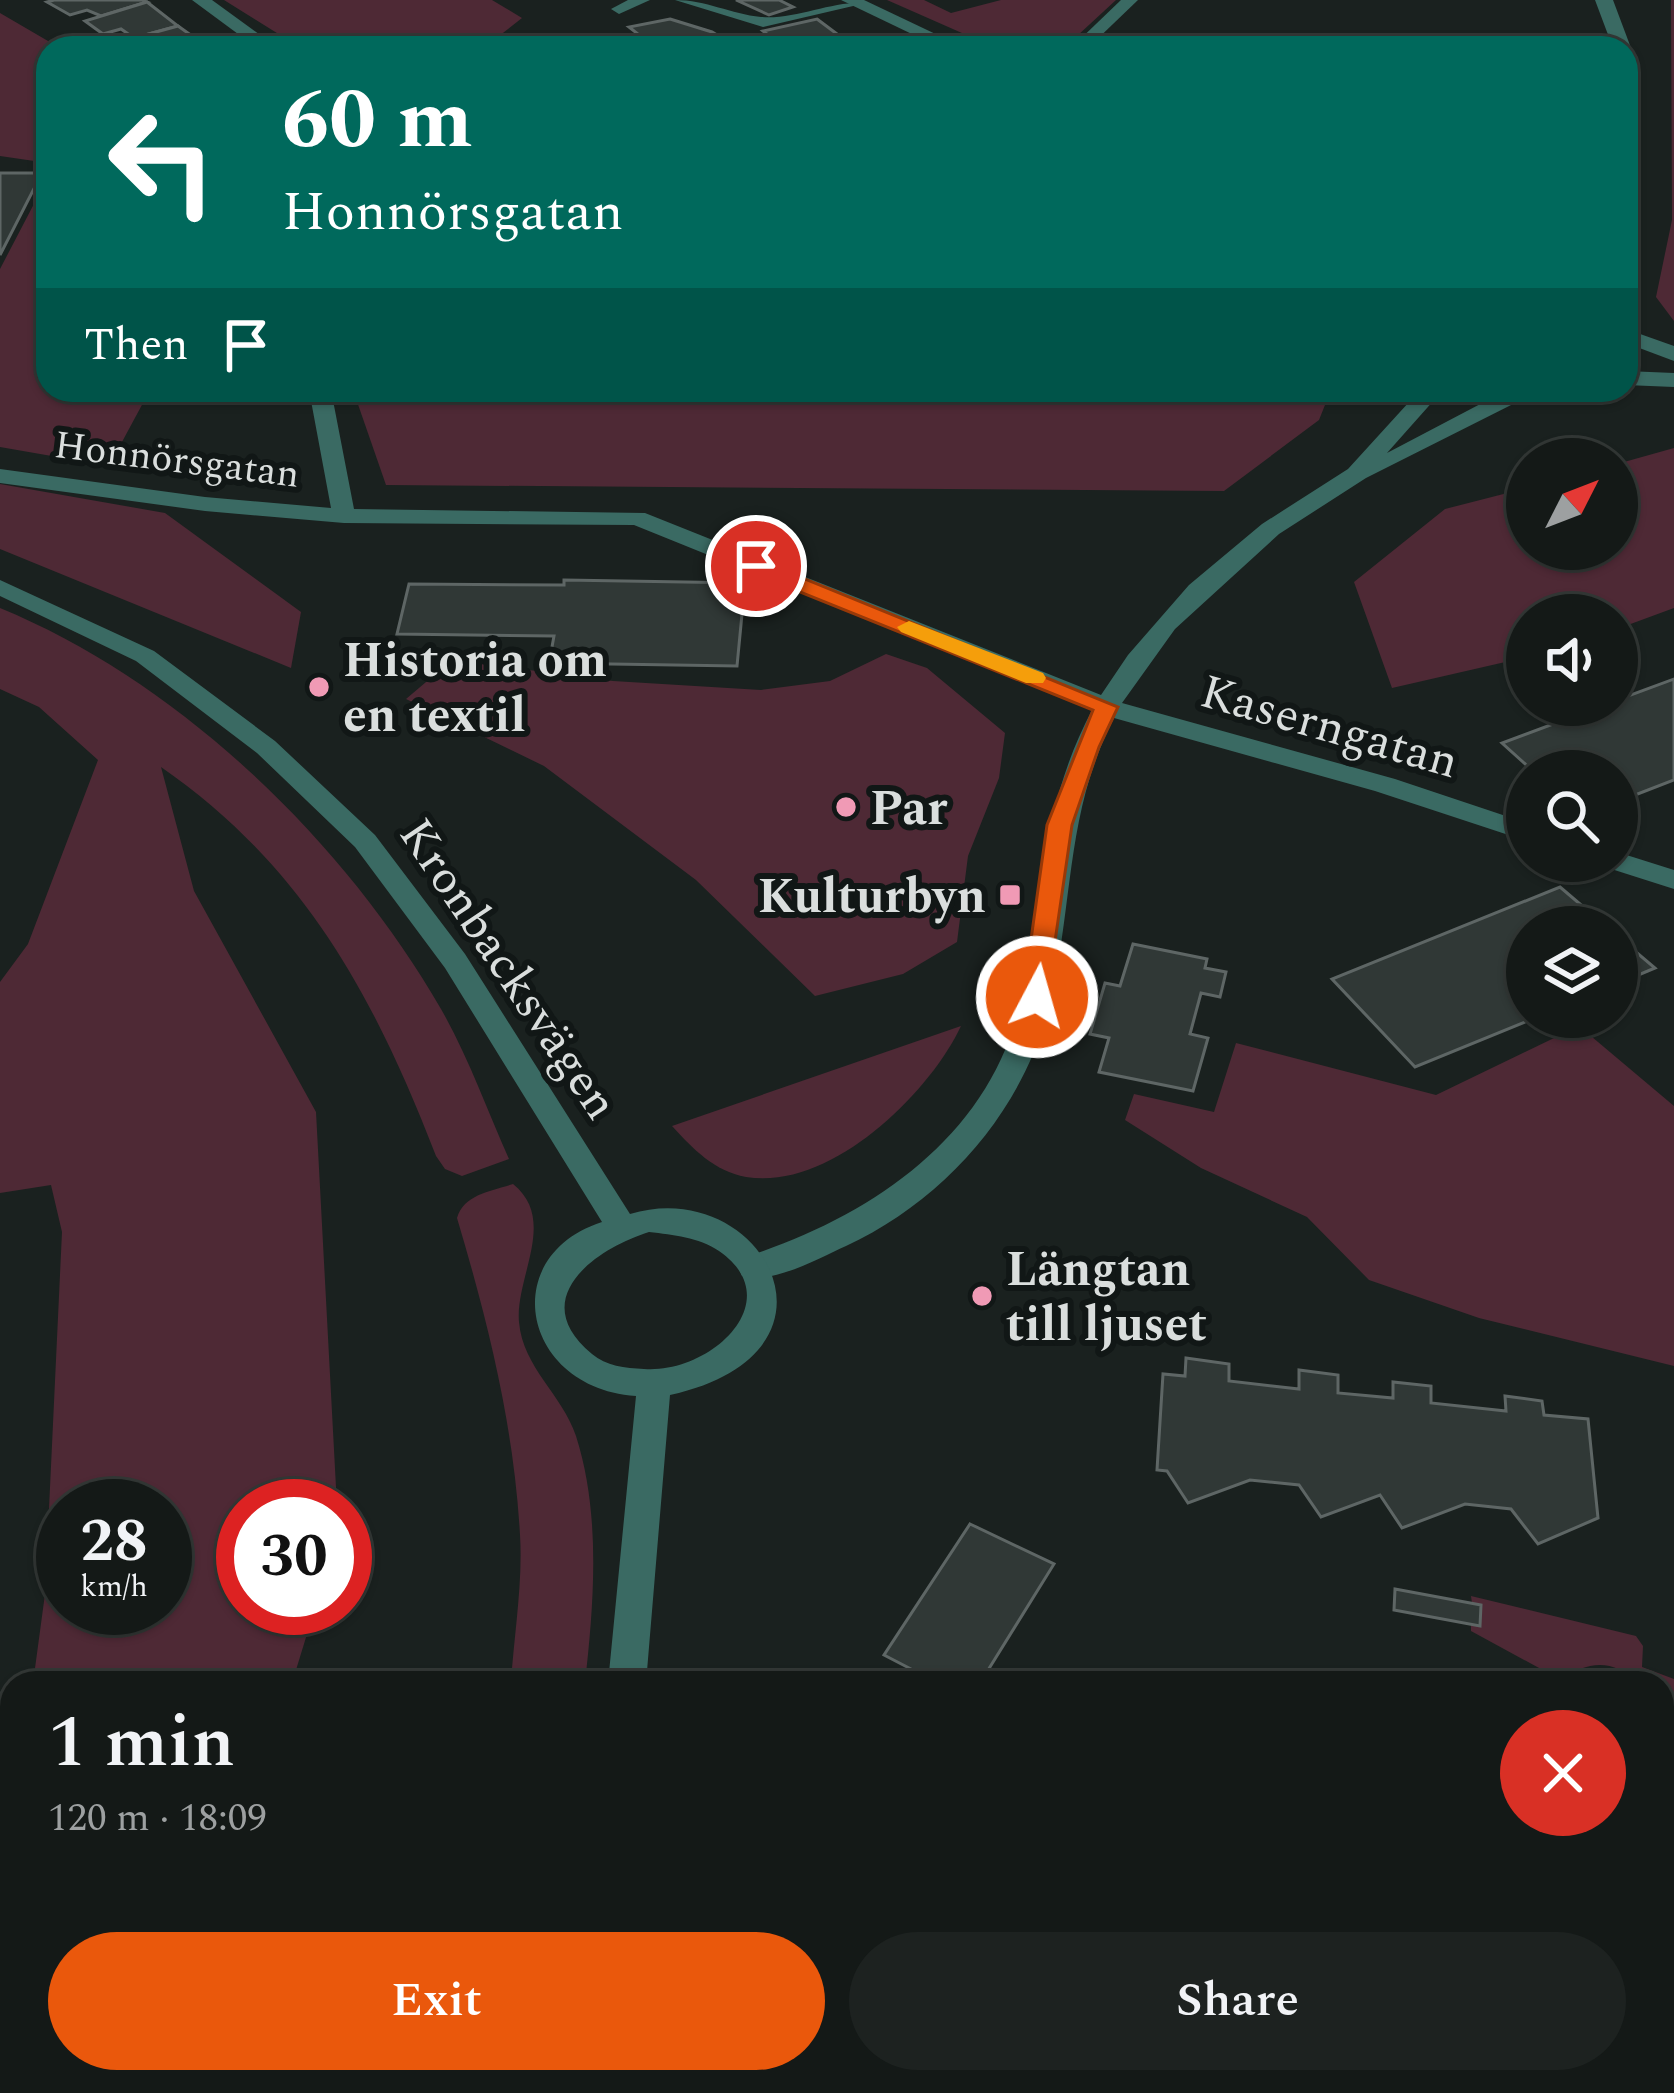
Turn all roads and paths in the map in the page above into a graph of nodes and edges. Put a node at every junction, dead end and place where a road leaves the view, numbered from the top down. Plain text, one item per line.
1 (201, 0) edge
2 (642, 0) edge
3 (683, 0) edge
4 (1130, 0) edge
5 (1604, 0) edge
6 (854, 2) edge
7 (619, 9) dead end
8 (252, 36) edge
9 (929, 36) edge
10 (1092, 36) edge
11 (1618, 36) edge
12 (1638, 340) edge
13 (1674, 354) edge
14 (1638, 378) edge
15 (1674, 380) edge
16 (322, 402) edge
17 (1421, 402) edge
18 (1497, 402) edge
19 (1356, 474) junction
20 (0, 476) edge
21 (344, 516) junction
22 (0, 587) edge
23 (1106, 707) junction
24 (1506, 825) edge
25 (1638, 868) edge
26 (1674, 880) edge
27 (620, 1225) junction
28 (754, 1267) junction
29 (654, 1385) junction
30 (628, 1671) edge

1 - 8 street
2 - 7 lane
3 - 6 lane
4 - 10 lane
5 - 11 street
6 - 9 street
12 - 13 street
14 - 15 street
16 - 21 street, Honnörsgatan
17 - 19 street
18 - 19 street
19 - 23 street
20 - 21 street, Honnörsgatan
21 - 23 street, Honnörsgatan
22 - 27 street, Kronbacksvägen
23 - 24 street, Kaserngatan
23 - 28 street
25 - 26 street
27 - 28 street
27 - 29 street
28 - 29 street
29 - 30 street

